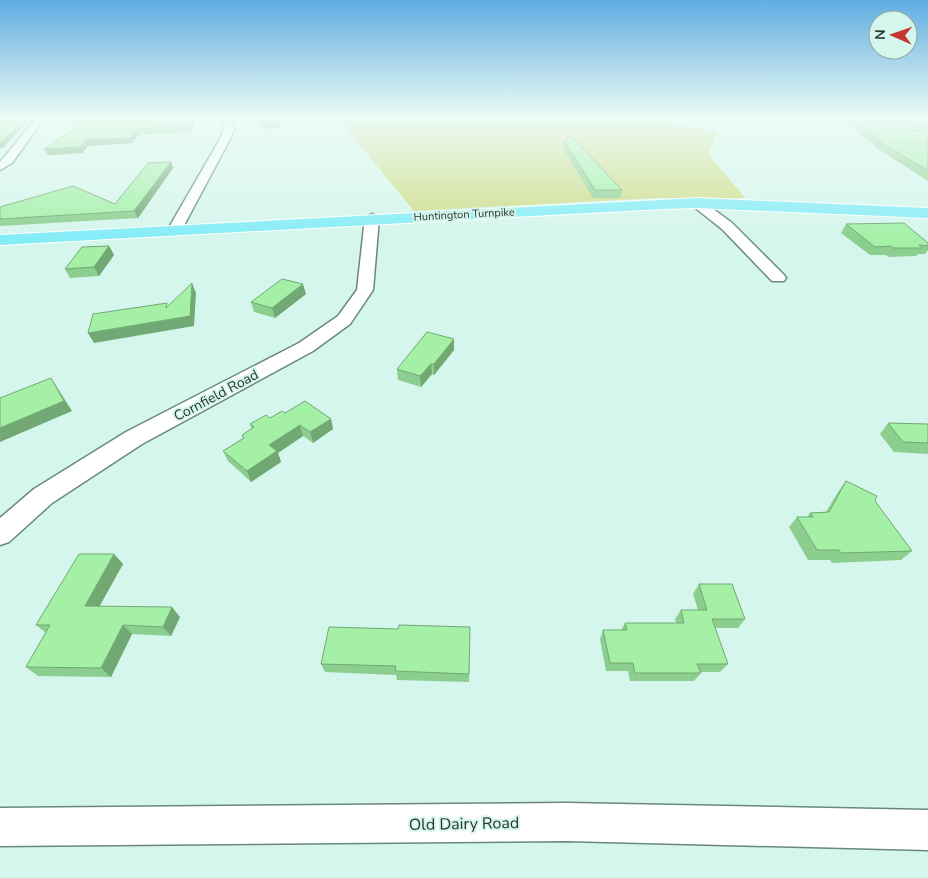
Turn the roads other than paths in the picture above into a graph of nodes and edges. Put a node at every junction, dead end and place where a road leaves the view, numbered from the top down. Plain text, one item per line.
1 (216, 157) edge
2 (697, 203) junction
3 (928, 213) edge
4 (372, 218) junction
5 (174, 230) junction
6 (0, 240) edge
7 (778, 278) dead end
8 (0, 534) edge
9 (0, 826) edge
10 (928, 830) edge

1 - 5 street
2 - 3 main road, Huntington Turnpike
2 - 4 main road, Huntington Turnpike
2 - 7 street
4 - 5 main road, Huntington Turnpike
4 - 8 street, Cornfield Road
5 - 6 main road, Huntington Turnpike
9 - 10 street, Old Dairy Road

